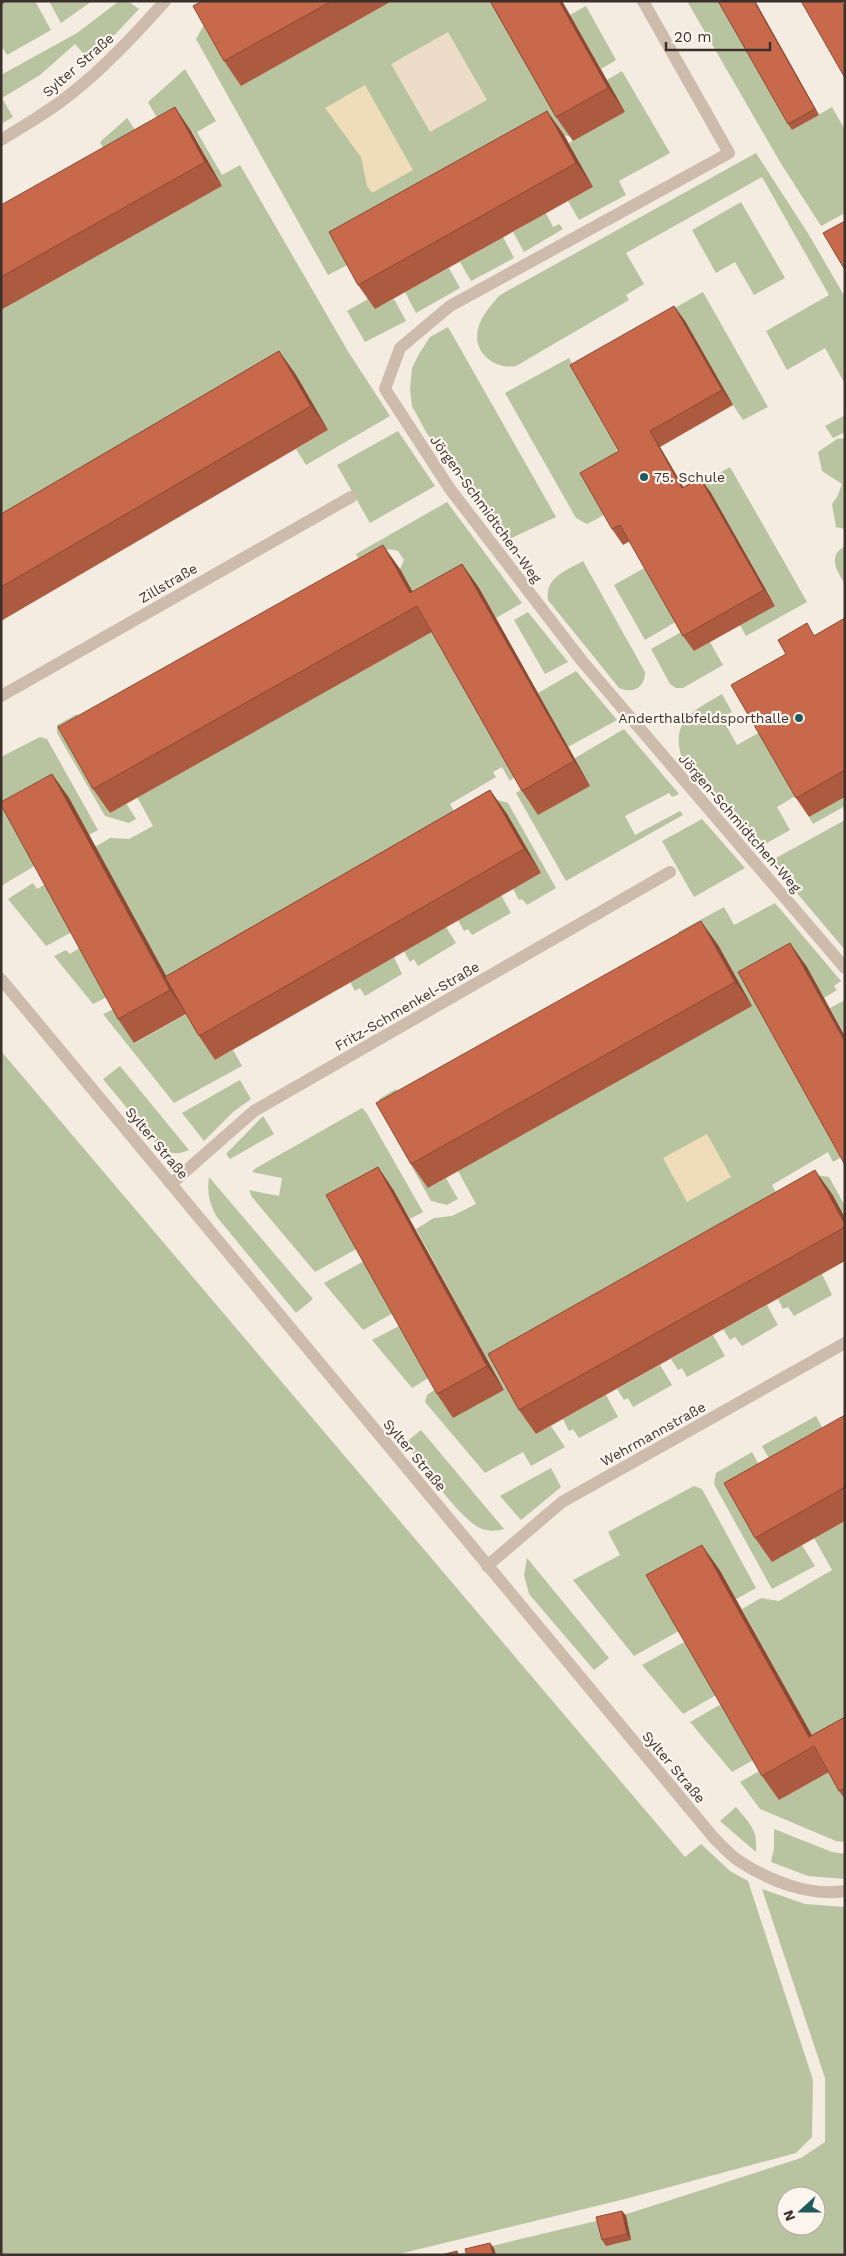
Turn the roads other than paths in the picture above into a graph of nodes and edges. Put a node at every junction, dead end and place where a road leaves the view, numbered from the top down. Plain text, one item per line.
1 (165, 1) edge
2 (643, 1) edge
3 (1, 140) edge
4 (350, 497) dead end
5 (1, 696) edge
6 (670, 872) dead end
7 (845, 968) edge
8 (1, 979) edge
9 (172, 1184) junction
10 (845, 1343) edge
11 (487, 1566) junction
12 (845, 1892) edge

1 - 3 street, Sylter Straße
2 - 7 street, Jörgen-Schmidtchen-Weg
4 - 5 street, Zillstraße
6 - 9 street, Fritz-Schmenkel-Straße
8 - 9 street, Sylter Straße
9 - 11 street, Sylter Straße
10 - 11 street, Wehrmannstraße
11 - 12 street, Sylter Straße

